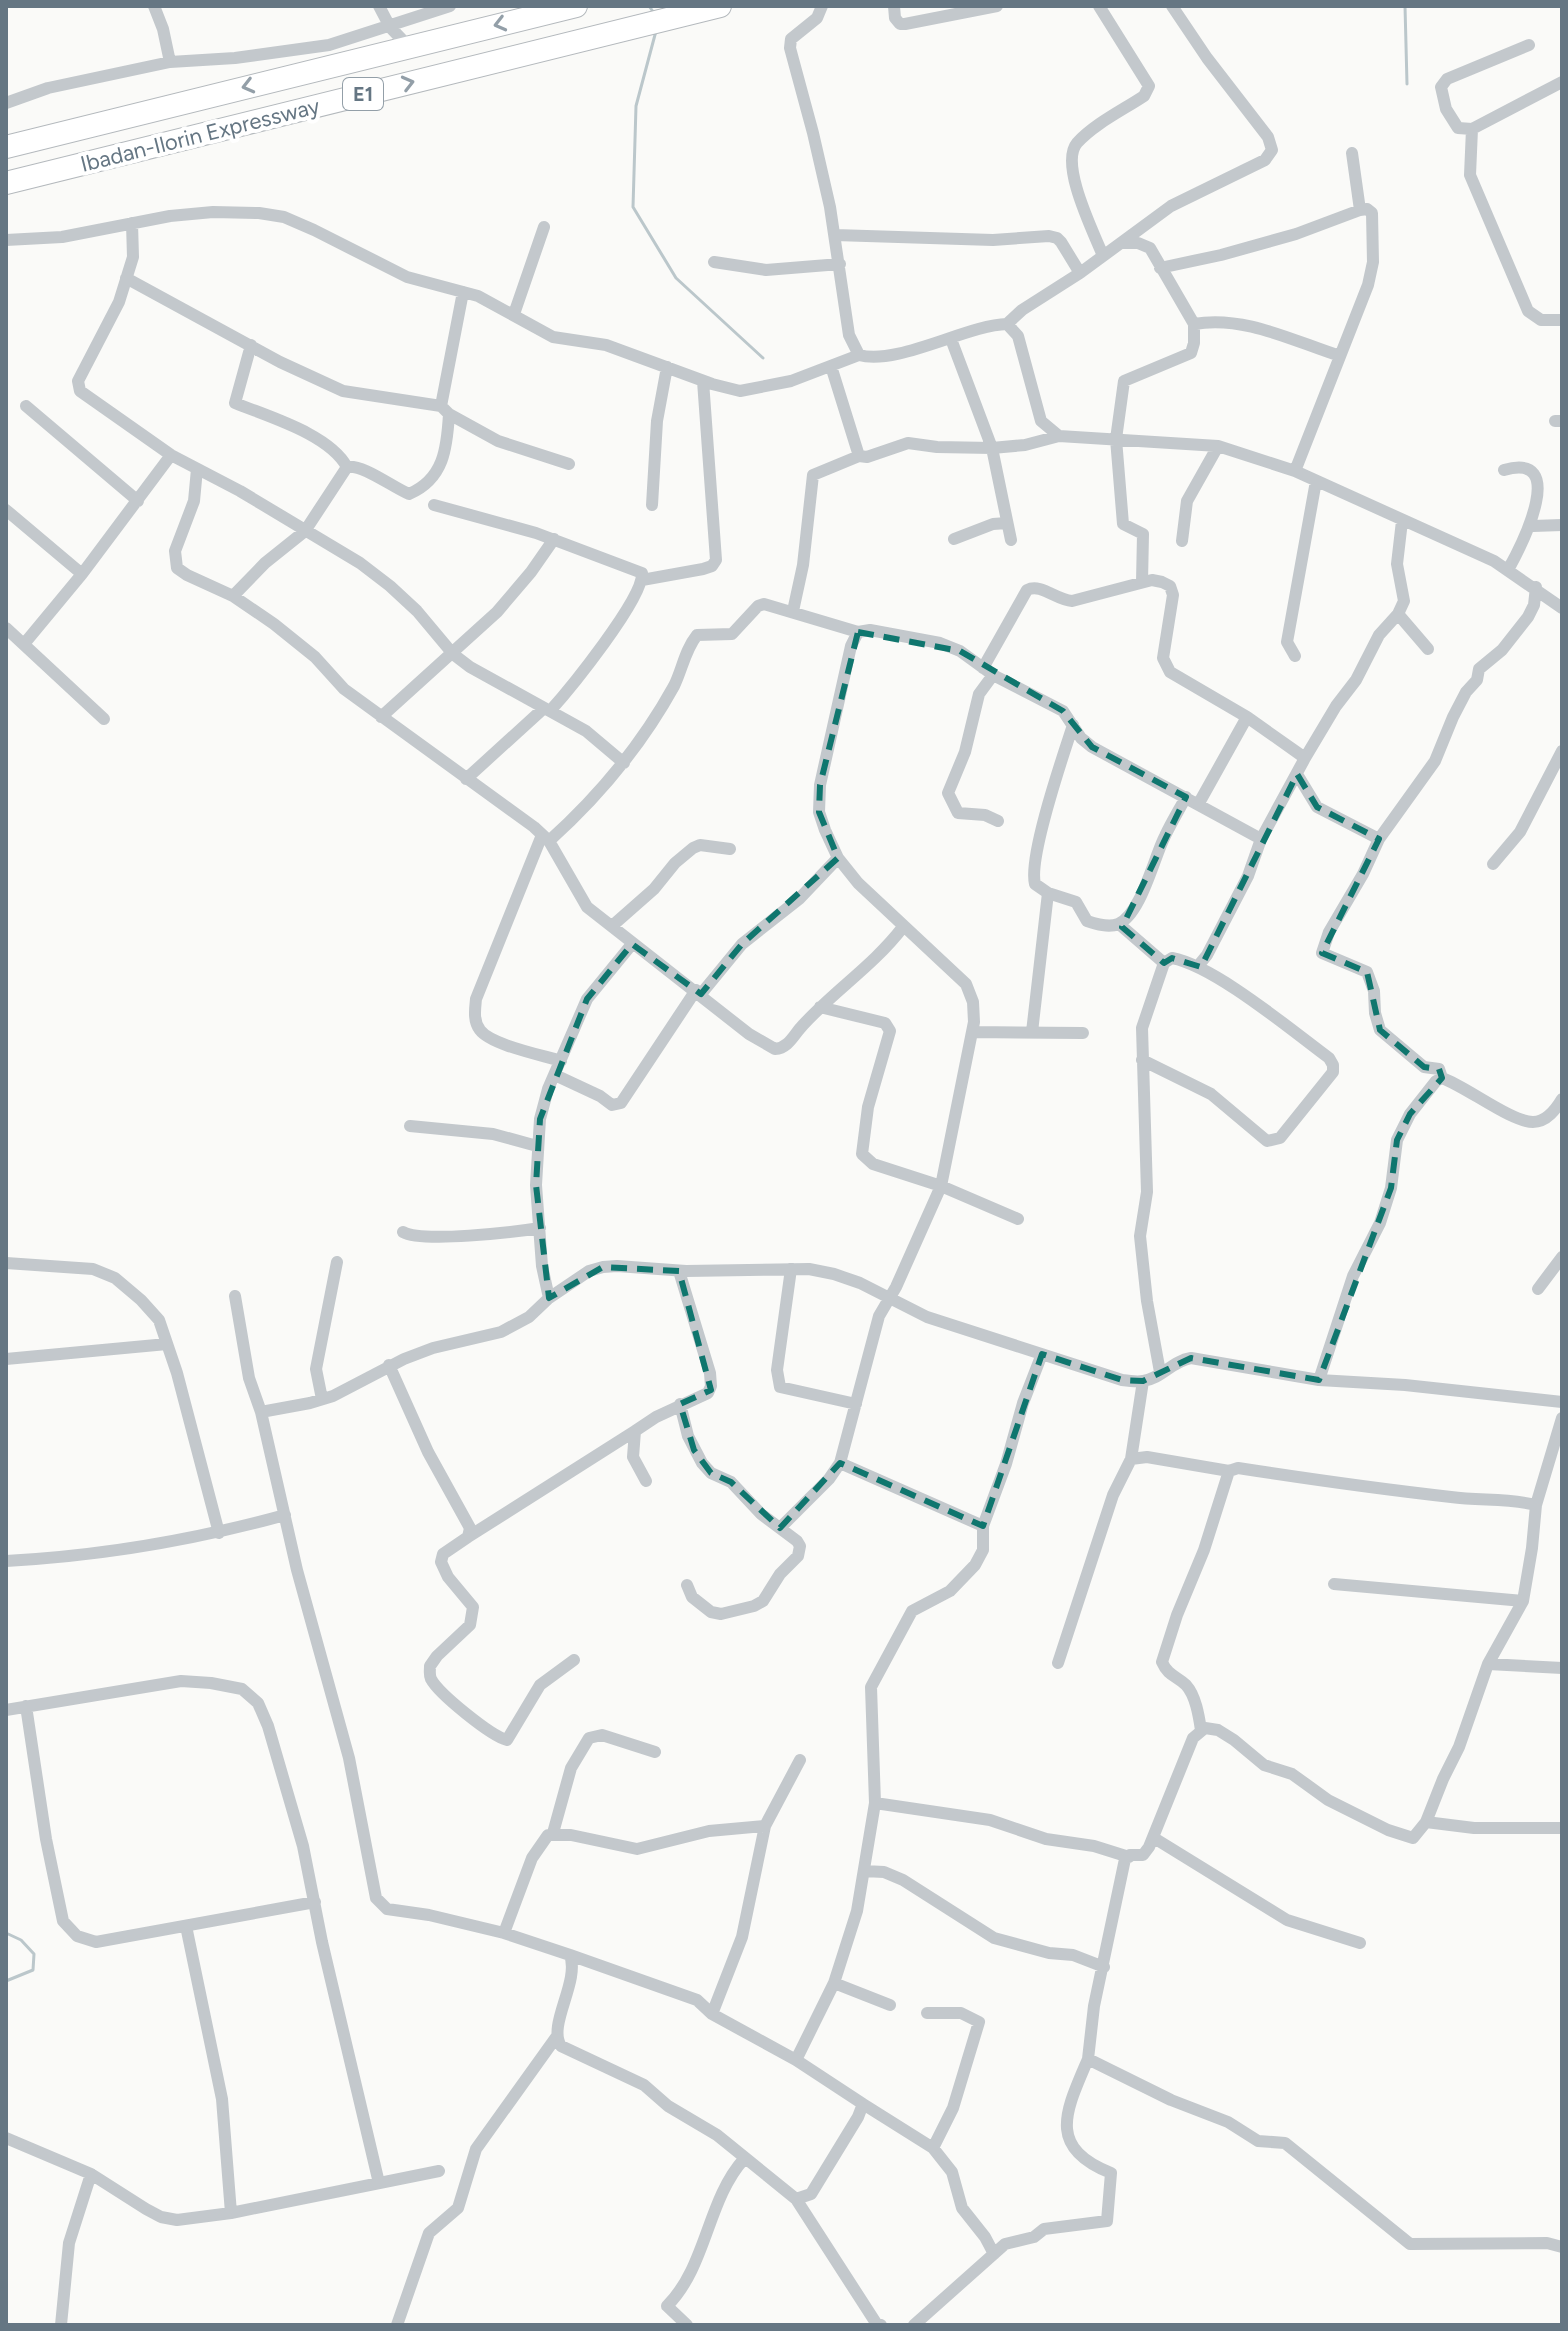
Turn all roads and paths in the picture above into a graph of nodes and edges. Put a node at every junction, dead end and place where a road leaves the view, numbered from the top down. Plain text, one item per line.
1 (154, 6) edge
2 (379, 6) edge
3 (449, 6) edge
4 (576, 6) edge
5 (720, 6) edge
6 (822, 6) edge
7 (894, 6) edge
8 (997, 6) edge
9 (1099, 6) edge
10 (1172, 6) edge
11 (390, 27) junction
12 (1529, 45) dead end
13 (408, 46) junction
14 (170, 62) junction
15 (1562, 82) edge
16 (6, 103) edge
17 (1472, 129) junction
18 (6, 147) edge
19 (1352, 153) dead end
20 (6, 183) edge
21 (1360, 210) junction
22 (132, 223) junction
23 (544, 227) dead end
24 (835, 235) junction
25 (6, 240) edge
26 (1121, 243) junction
27 (1103, 256) junction
28 (714, 262) dead end
29 (840, 264) junction
30 (1160, 268) junction
31 (1080, 273) junction
32 (126, 278) junction
33 (463, 292) junction
34 (514, 314) junction
35 (1562, 320) edge
36 (1007, 324) junction
37 (1194, 324) junction
38 (951, 339) junction
39 (251, 345) junction
40 (859, 355) junction
41 (1340, 356) junction
42 (831, 366) junction
43 (667, 367) junction
44 (703, 381) junction
45 (26, 406) dead end
46 (445, 410) junction
47 (1059, 436) junction
48 (1116, 439) junction
49 (1218, 446) junction
50 (992, 448) junction
51 (171, 455) junction
52 (859, 456) junction
53 (569, 464) dead end
54 (347, 467) junction
55 (197, 469) junction
56 (1504, 470) dead end
57 (1295, 471) junction
58 (1316, 481) junction
59 (138, 501) junction
60 (434, 505) dead end
61 (652, 505) dead end
62 (6, 510) edge
63 (1402, 521) junction
64 (1007, 523) junction
65 (1562, 525) edge
66 (1533, 526) junction
67 (305, 531) junction
68 (554, 539) junction
69 (954, 539) dead end
70 (1011, 540) dead end
71 (1182, 541) dead end
72 (1508, 570) junction
73 (82, 574) junction
74 (642, 580) junction
75 (1142, 582) junction
76 (1536, 587) junction
77 (233, 596) junction
78 (1562, 608) edge
79 (793, 611) junction
80 (1398, 614) junction
81 (6, 628) edge
82 (858, 632) junction
83 (24, 644) junction
84 (1428, 649) dead end
85 (453, 654) junction
86 (1295, 656) dead end
87 (988, 672) junction
88 (547, 709) junction
89 (381, 717) junction
90 (1247, 717) junction
91 (104, 719) dead end
92 (1073, 725) junction
93 (1562, 751) edge
94 (1305, 758) junction
95 (624, 763) junction
96 (1297, 774) junction
97 (466, 779) junction
98 (1186, 797) junction
99 (1199, 803) junction
100 (998, 821) dead end
101 (546, 838) junction
102 (1261, 839) junction
103 (1379, 839) junction
104 (730, 849) dead end
105 (838, 858) junction
106 (1493, 864) dead end
107 (1048, 893) junction
108 (1119, 924) junction
109 (612, 926) junction
110 (903, 927) junction
111 (632, 944) junction
112 (1164, 963) junction
113 (1198, 966) junction
114 (699, 992) junction
115 (820, 1007) junction
116 (973, 1032) junction
117 (1032, 1032) junction
118 (1083, 1033) dead end
119 (1142, 1060) junction
120 (561, 1061) junction
121 (555, 1075) junction
122 (1442, 1078) junction
123 (1562, 1099) edge
124 (410, 1126) dead end
125 (537, 1146) junction
126 (941, 1186) junction
127 (1018, 1219) dead end
128 (540, 1228) junction
129 (403, 1232) dead end
130 (1562, 1257) edge
131 (337, 1262) dead end
132 (6, 1263) edge
133 (791, 1269) junction
134 (679, 1271) junction
135 (1538, 1289) dead end
136 (235, 1296) dead end
137 (549, 1298) junction
138 (888, 1299) junction
139 (167, 1344) junction
140 (1042, 1354) junction
141 (6, 1359) edge
142 (389, 1365) junction
143 (1160, 1372) junction
144 (1319, 1380) junction
145 (1143, 1381) junction
146 (322, 1399) junction
147 (1562, 1402) edge
148 (680, 1404) junction
149 (856, 1404) junction
150 (261, 1412) junction
151 (1562, 1418) edge
152 (635, 1431) junction
153 (1131, 1459) junction
154 (840, 1463) junction
155 (1229, 1471) junction
156 (646, 1481) dead end
157 (1536, 1505) junction
158 (285, 1515) junction
159 (983, 1526) junction
160 (780, 1528) junction
161 (219, 1533) junction
162 (468, 1537) junction
163 (6, 1561) edge
164 (1334, 1584) dead end
165 (687, 1585) dead end
166 (1523, 1601) junction
167 (574, 1660) dead end
168 (1058, 1663) dead end
169 (1488, 1664) junction
170 (1562, 1668) edge
171 (26, 1706) junction
172 (6, 1710) edge
173 (1201, 1730) junction
174 (655, 1752) dead end
175 (800, 1760) dead end
176 (875, 1803) junction
177 (1426, 1822) junction
178 (765, 1826) junction
179 (1562, 1828) edge
180 (553, 1833) junction
181 (1154, 1838) junction
182 (1129, 1857) junction
183 (864, 1871) junction
184 (315, 1902) junction
185 (186, 1926) junction
186 (504, 1933) junction
187 (1360, 1943) dead end
188 (570, 1955) junction
189 (1104, 1967) junction
190 (834, 1983) junction
191 (890, 2005) dead end
192 (927, 2013) dead end
193 (712, 2014) junction
194 (557, 2036) junction
195 (1088, 2059) junction
196 (796, 2060) junction
197 (863, 2104) junction
198 (6, 2138) edge
199 (933, 2148) junction
200 (744, 2159) junction
201 (439, 2171) dead end
202 (91, 2174) junction
203 (379, 2183) junction
204 (796, 2199) junction
205 (231, 2213) junction
206 (1562, 2247) edge
207 (994, 2254) junction
208 (876, 2324) edge
209 (61, 2325) edge
210 (397, 2325) edge
211 (687, 2325) edge
212 (914, 2325) edge

1 - 14 street
2 - 11 street
3 - 11 street
4 -> 13 highway, Ibadan-Ilorin Expressway / E1
20 -> 5 highway, Ibadan-Ilorin Expressway / E1
6 - 24 street
7 - 8 street
9 - 27 street
10 - 26 street
11 - 13 street
11 - 14 street
12 - 17 street
13 -> 18 highway, Ibadan-Ilorin Expressway / E1
14 - 16 street
15 - 17 street
17 - 35 street
19 - 21 street
21 - 30 street
21 - 41 street
22 - 25 street
22 - 32 street
22 - 33 street
23 - 34 street
24 - 29 street
24 - 31 street
26 - 27 street
26 - 30 street
27 - 31 street
28 - 29 street
29 - 40 street
30 - 37 street
31 - 36 street
32 - 39 street
32 - 51 street
33 - 34 street
33 - 46 street
34 - 43 street
36 - 38 street
36 - 47 street
37 - 41 street
37 - 48 street
38 - 40 street
38 - 50 street
39 - 46 street
39 - 54 street
40 - 42 street
41 - 57 street
42 - 44 street
42 - 52 street
43 - 44 street
43 - 61 street
44 - 74 street
45 - 59 street
46 - 53 street
46 - 54 street
47 - 48 street
47 - 50 street
48 - 49 street
48 - 75 street
49 - 57 street
49 - 71 street
50 - 52 street
50 - 64 street
51 - 55 street
51 - 59 street
52 - 79 street
54 - 67 street
55 - 67 street
55 - 77 street
56 - 66 street
57 - 58 street
58 - 63 street
58 - 86 street
59 - 73 street
60 - 68 street
62 - 73 street
63 - 72 street
63 - 80 street
64 - 69 street
64 - 70 street
65 - 66 street
66 - 72 street
67 - 77 street
67 - 85 street
68 - 74 street
68 - 85 street
72 - 76 street
73 - 83 street
74 - 88 street
75 - 87 street
75 - 90 street
76 - 78 street
76 - 103 street
77 - 89 street
79 - 82 street
79 - 95 street
80 - 84 street
80 - 94 street
81 - 83 street
82 - 87 street
82 - 105 street
83 - 91 street
85 - 88 street
85 - 89 street
87 - 92 street
87 - 100 street
88 - 95 street
88 - 97 street
89 - 97 street
90 - 94 street
90 - 99 street
92 - 98 street
92 - 107 street
93 - 106 street
94 - 96 street
95 - 101 street
96 - 102 street
96 - 103 street
97 - 101 street
98 - 99 street
98 - 108 street
99 - 102 street
101 - 109 street
101 - 120 street
102 - 113 street
103 - 122 street
104 - 109 street
105 - 110 street
105 - 114 street
107 - 108 street
107 - 117 street
108 - 112 street
109 - 111 street
110 - 115 street
110 - 116 street
111 - 114 street
111 - 120 street
112 - 113 street
112 - 119 street
113 - 119 street
114 - 115 street
114 - 121 street
115 - 126 street
116 - 117 street
116 - 126 street
117 - 118 street
119 - 143 street
120 - 121 street
121 - 125 street
122 - 123 street
122 - 144 street
124 - 125 street
125 - 128 street
126 - 127 street
126 - 138 street
128 - 129 street
128 - 137 street
130 - 135 street
131 - 146 street
132 - 139 street
133 - 134 street
133 - 138 street
133 - 149 street
134 - 137 street
134 - 148 street
136 - 150 street
137 - 142 street
138 - 140 street
138 - 149 street
139 - 141 street
139 - 161 street
140 - 145 street
140 - 159 street
142 - 146 street
142 - 162 street
143 - 144 street
143 - 145 street
144 - 147 street
145 - 153 street
146 - 150 street
148 - 152 street
148 - 160 street
149 - 154 street
150 - 158 street
151 - 157 street
152 - 156 street
152 - 162 street
153 - 155 street
153 - 168 street
154 - 159 street
154 - 160 street
155 - 157 street
155 - 173 street
157 - 166 street
158 - 161 street
158 - 186 street
159 - 176 street
160 - 165 street
161 - 163 street
162 - 167 street
164 - 166 street
166 - 169 street
169 - 170 street
169 - 177 street
171 - 172 street
171 - 184 street
171 - 185 street
173 - 177 street
173 - 181 street
174 - 180 street
175 - 178 street
176 - 182 street
176 - 183 street
177 - 179 street
178 - 180 street
178 - 193 street
180 - 186 street
181 - 182 street
181 - 187 street
182 - 189 street
183 - 189 street
183 - 190 street
184 - 185 street
184 - 203 street
185 - 205 street
186 - 188 street
188 - 193 street
188 - 194 street
189 - 195 street
190 - 191 street
190 - 196 street
192 - 199 street
193 - 196 street
194 - 200 street
194 - 210 street
195 - 206 street
195 - 207 street
196 - 197 street
197 - 199 street
197 - 204 street
198 - 202 street
199 - 207 street
200 - 204 street
200 - 211 street
201 - 203 street
202 - 205 street
202 - 209 street
203 - 205 street
204 - 208 street
207 - 212 street

